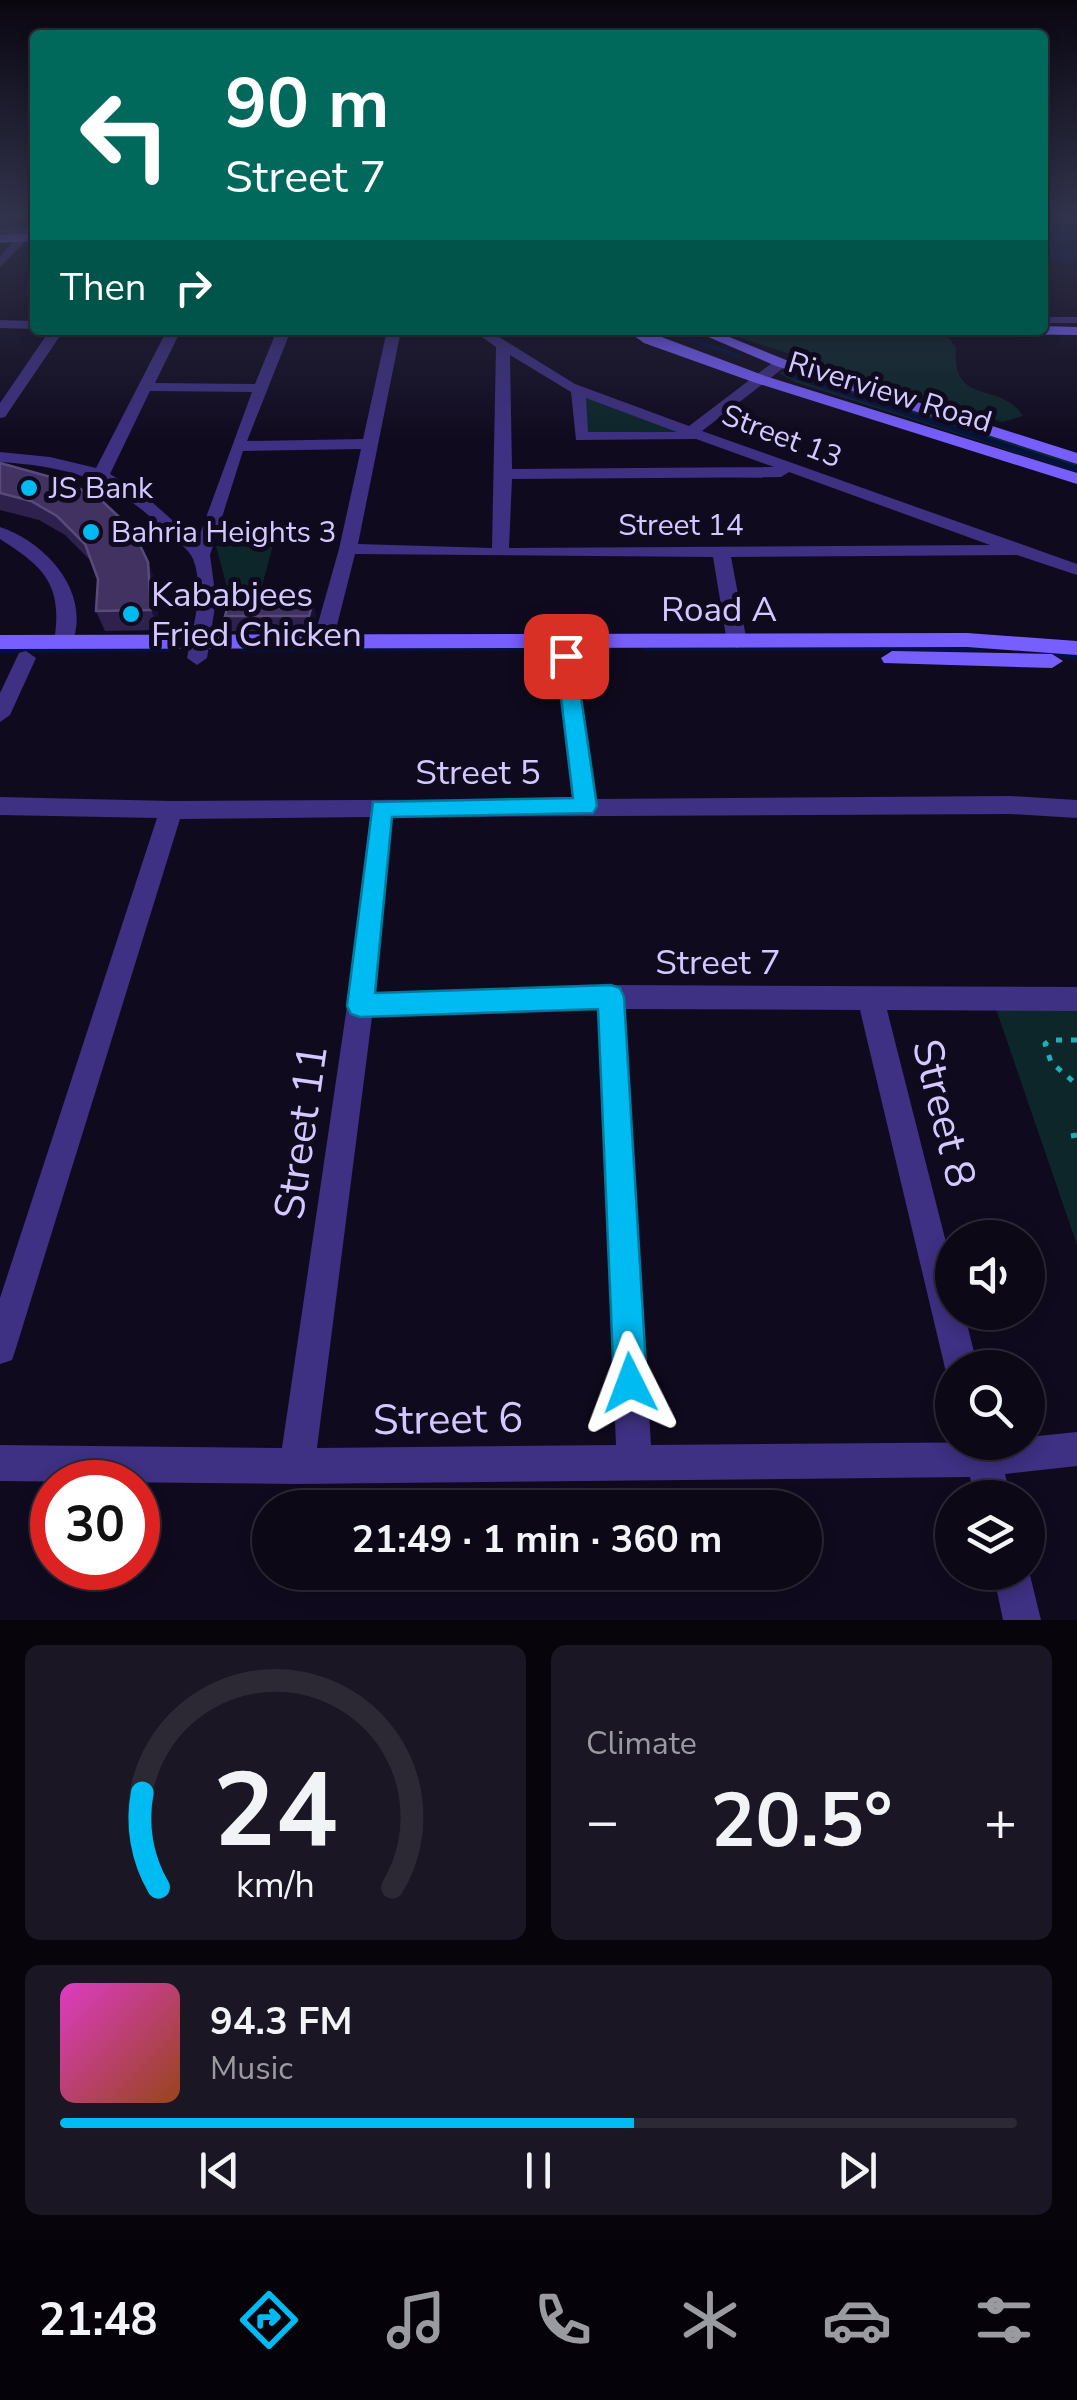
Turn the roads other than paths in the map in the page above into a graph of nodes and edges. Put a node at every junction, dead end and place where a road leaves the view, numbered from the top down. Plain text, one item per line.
1 (1048, 320) edge
2 (1077, 320) edge
3 (0, 324) edge
4 (30, 325) edge
5 (1048, 331) edge
6 (1077, 331) edge
7 (54, 335) edge
8 (171, 335) edge
9 (282, 335) edge
10 (393, 335) edge
11 (486, 335) edge
12 (641, 335) edge
13 (711, 335) edge
14 (503, 346) junction
15 (781, 363) junction
16 (759, 379) junction
17 (144, 388) junction
18 (259, 388) junction
19 (578, 390) junction
20 (0, 414) edge
21 (700, 434) junction
22 (369, 444) junction
23 (237, 446) junction
24 (0, 457) edge
25 (1077, 459) edge
26 (794, 472) junction
27 (504, 474) junction
28 (102, 475) junction
29 (1077, 479) edge
30 (0, 532) edge
31 (348, 549) junction
32 (1014, 550) junction
33 (500, 552) junction
34 (722, 552) junction
35 (201, 554) junction
36 (1077, 570) edge
37 (323, 641) junction
38 (0, 642) edge
39 (64, 642) junction
40 (737, 642) junction
41 (1077, 648) edge
42 (198, 650) junction
43 (566, 656) junction
44 (0, 658) edge
45 (26, 658) junction
46 (1077, 663) edge
47 (0, 715) edge
48 (0, 806) edge
49 (585, 806) junction
50 (382, 808) junction
51 (1077, 809) edge
52 (172, 810) junction
53 (870, 996) junction
54 (611, 997) junction
55 (1077, 999) edge
56 (360, 1006) junction
57 (0, 1348) edge
58 (958, 1350) edge
59 (1077, 1449) edge
60 (1045, 1450) edge
61 (935, 1452) edge
62 (634, 1460) junction
63 (0, 1463) edge
64 (297, 1466) junction
65 (1015, 1590) edge
66 (1022, 1620) edge

1 - 2 lane
3 - 4 street
5 - 6 street
7 - 20 street
8 - 17 street
9 - 18 street
10 - 22 street
11 - 14 street, Street 13
12 - 16 street, Riverview Road
13 - 15 street, Riverview Road
14 - 19 street, Street 13
14 - 27 street
15 - 16 street
15 - 25 street, Riverview Road
16 - 21 street
16 - 29 street, Riverview Road
17 - 18 street
17 - 28 street
18 - 23 street
19 - 21 street, Street 13
19 - 21 street
21 - 26 street, Street 13
22 - 23 street
22 - 31 street
23 - 35 street
24 - 28 street
26 - 27 street
26 - 32 street, Street 13
27 - 33 street
28 - 35 street
30 - 39 street
31 - 33 street, Street 14
31 - 37 street
32 - 34 street, Street 14
32 - 36 street, Street 13
33 - 34 street, Street 14
34 - 40 street
35 - 42 street
37 - 40 street, Road A
37 - 42 street, Road A
38 - 39 street, Road A
39 - 42 street, Road A
40 - 41 street, Road A
42 - 43 street, Road A
42 - 45 street, Road A
43 - 46 street, Road A
43 - 49 street
44 - 45 street, Road A
45 - 47 street
48 - 52 street, Street 5
49 - 50 street, Street 5
49 - 51 street, Street 5
50 - 52 street, Street 5
50 - 56 street, Street 11
52 - 57 street
53 - 54 street, Street 7
53 - 55 street, Street 7
53 - 58 street, Street 8
54 - 56 street, Street 7
54 - 62 street
56 - 64 street, Street 11
59 - 60 street, Street 6
61 - 62 street, Street 6
62 - 64 street, Street 6
63 - 64 street, Street 6
65 - 66 street

